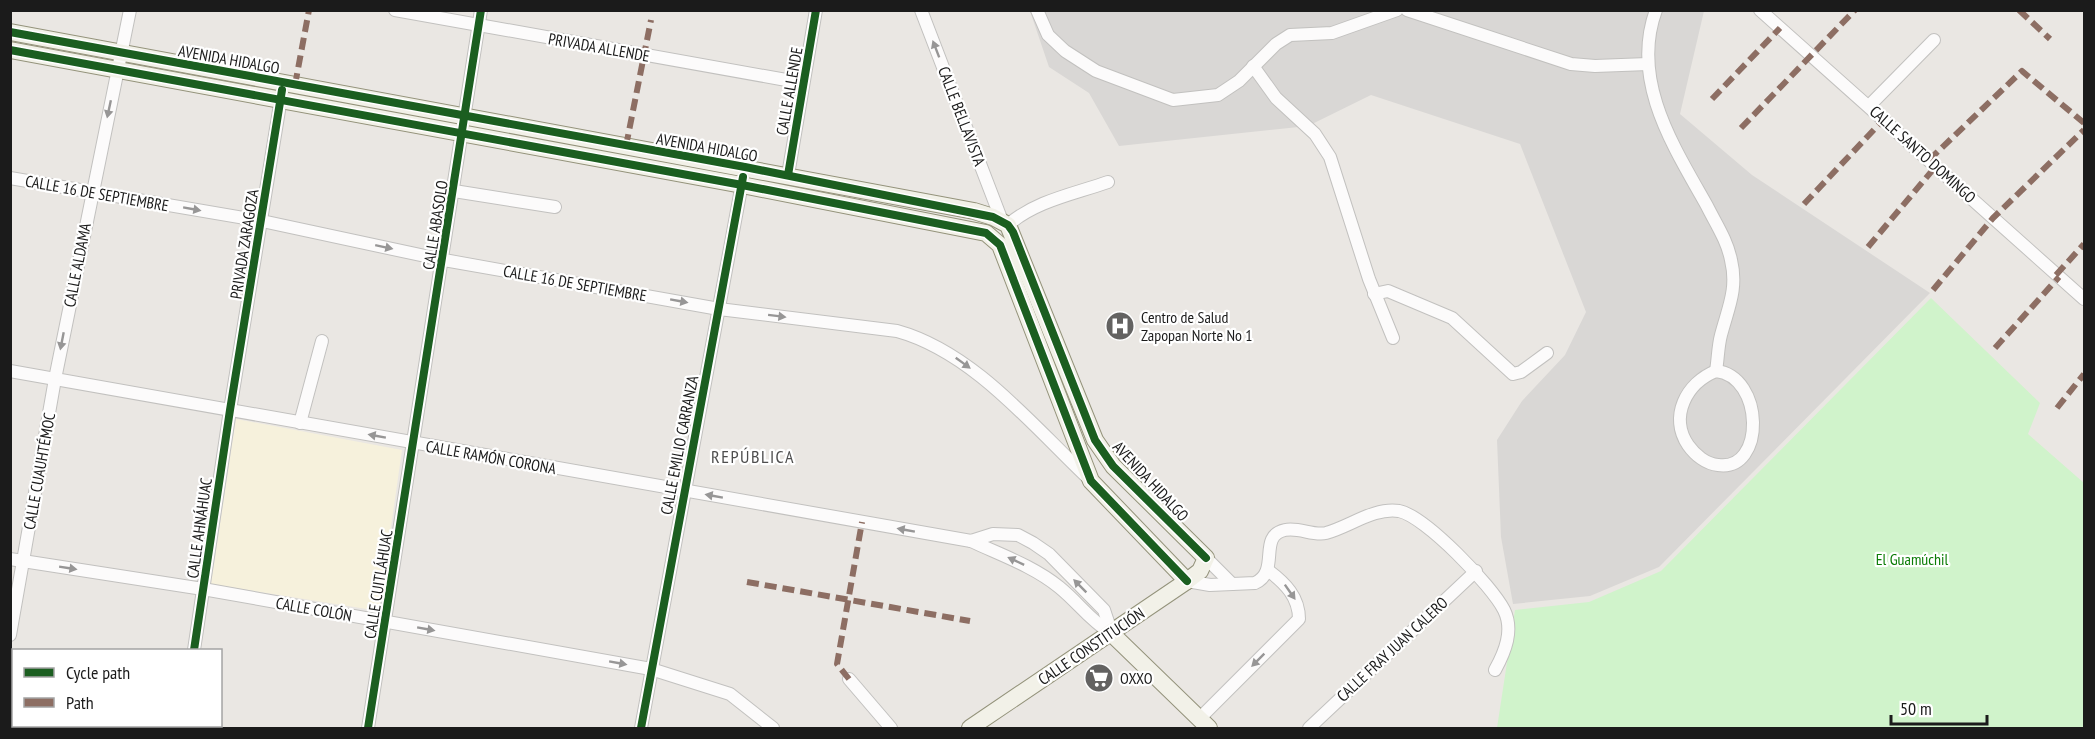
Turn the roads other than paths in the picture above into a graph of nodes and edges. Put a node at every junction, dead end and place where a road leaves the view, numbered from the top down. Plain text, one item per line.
1 (130, 10) edge
2 (395, 10) edge
3 (481, 10) edge
4 (816, 10) edge
5 (921, 10) edge
6 (1037, 10) edge
7 (1397, 10) edge
8 (1407, 10) edge
9 (1656, 10) edge
10 (1760, 10) edge
11 (478, 25) junction
12 (10, 32) edge
13 (1934, 40) dead end
14 (10, 50) edge
15 (121, 52) junction
16 (1648, 64) junction
17 (1254, 66) junction
18 (117, 69) junction
19 (283, 82) junction
20 (803, 83) junction
21 (280, 100) junction
22 (1869, 106) junction
23 (465, 116) junction
24 (463, 134) junction
25 (745, 167) junction
26 (788, 175) junction
27 (10, 178) edge
28 (1108, 182) dead end
29 (742, 185) junction
30 (454, 190) junction
31 (92, 192) junction
32 (914, 200) junction
33 (555, 207) dead end
34 (910, 217) junction
35 (262, 221) junction
36 (1005, 223) junction
37 (444, 260) junction
38 (1374, 294) junction
39 (2085, 298) edge
40 (719, 309) junction
41 (1394, 338) dead end
42 (322, 341) dead end
43 (1547, 353) dead end
44 (10, 371) edge
45 (1716, 371) junction
46 (55, 379) junction
47 (230, 410) junction
48 (300, 423) junction
49 (413, 443) junction
50 (1091, 481) junction
51 (683, 491) junction
52 (971, 541) junction
53 (1206, 558) junction
54 (17, 560) edge
55 (1269, 571) junction
56 (1476, 571) junction
57 (1187, 581) junction
58 (1232, 584) junction
59 (204, 589) junction
60 (387, 622) junction
61 (1112, 634) junction
62 (10, 635) edge
63 (194, 649) edge
64 (651, 669) junction
65 (1495, 670) dead end
66 (849, 679) dead end
67 (1204, 724) edge
68 (368, 729) edge
69 (641, 729) edge
70 (773, 729) edge
71 (891, 729) edge
72 (970, 729) edge
73 (1309, 729) edge

1 - 15 street, CALLE ALDAMA
2 - 11 street, PRIVADA ALLENDE
3 - 11 street, CALLE ABASOLO
4 - 20 street, CALLE ALLENDE
36 -> 5 street, CALLE BELLAVISTA
6 - 17 street
7 - 17 street
8 - 16 street
9 - 16 street
10 - 22 street, CALLE SANTO DOMINGO
11 - 20 street, PRIVADA ALLENDE
11 - 23 street, CALLE ABASOLO
12 - 15 main road, AVENIDA HIDALGO
13 - 22 street
14 - 18 main road, AVENIDA HIDALGO
15 - 18 street, CALLE ALDAMA
15 - 19 main road, AVENIDA HIDALGO
16 - 45 street
17 - 38 street
18 - 21 main road, AVENIDA HIDALGO
18 -> 31 street, CALLE ALDAMA
19 - 21 street, PRIVADA ZARAGOZA
19 - 23 main road, AVENIDA HIDALGO
20 - 26 street, CALLE ALLENDE
21 - 24 main road, AVENIDA HIDALGO
21 - 35 street, PRIVADA ZARAGOZA
22 - 39 street, CALLE SANTO DOMINGO
23 - 24 street, CALLE ABASOLO
23 - 25 main road, AVENIDA HIDALGO
24 - 29 main road, AVENIDA HIDALGO
24 - 30 street, CALLE ABASOLO
25 - 26 main road, AVENIDA HIDALGO
25 - 29 street, CALLE EMILIO CARRANZA
26 - 32 main road, AVENIDA HIDALGO
27 - 31 street, CALLE 16 DE SEPTIEMBRE
28 - 36 street
29 - 34 main road, AVENIDA HIDALGO
29 - 40 street, CALLE EMILIO CARRANZA
30 - 33 street
30 - 37 street, CALLE ABASOLO
31 -> 35 street, CALLE 16 DE SEPTIEMBRE
31 -> 46 street, CALLE ALDAMA
32 - 34 main road
32 - 36 main road, AVENIDA HIDALGO
34 - 50 main road, AVENIDA HIDALGO
35 -> 37 street, CALLE 16 DE SEPTIEMBRE
35 - 47 street, PRIVADA ZARAGOZA
36 - 53 main road, AVENIDA HIDALGO
37 -> 40 street, CALLE 16 DE SEPTIEMBRE
37 - 49 street, CALLE ABASOLO
38 - 41 street
38 - 43 street
40 -> 50 street, CALLE 16 DE SEPTIEMBRE
40 - 51 street, CALLE EMILIO CARRANZA
42 - 48 street
44 - 46 street, CALLE RAMÓN CORONA
45 - 45 street
46 - 47 street, CALLE RAMÓN CORONA
46 - 54 street, CALLE CUAUHTÉMOC
47 - 48 street, CALLE RAMÓN CORONA
47 - 59 street, CALLE AHNÁHUAC
49 -> 48 street, CALLE RAMÓN CORONA
49 - 51 street, CALLE RAMÓN CORONA
49 - 60 street, CALLE CUITLÁHUAC
50 - 57 main road, AVENIDA HIDALGO
52 -> 51 street, CALLE RAMÓN CORONA
51 - 64 street, CALLE EMILIO CARRANZA
61 -> 52 street, CALLE RAMÓN CORONA
61 -> 52 street, CALLE RAMÓN CORONA
53 - 57 main road, CALLE CONSTITUCIÓN
53 - 58 street
54 -> 59 street, CALLE COLÓN
54 - 62 street, CALLE CUAUHTÉMOC
55 - 56 street
55 - 58 street
55 -> 67 street
56 - 65 street
56 - 73 street, CALLE FRAY JUAN CALERO
57 - 58 street
57 - 61 main road, CALLE CONSTITUCIÓN
59 - 60 street, CALLE COLÓN
59 - 63 street, CALLE AHNÁHUAC
60 -> 64 street, CALLE COLÓN
60 - 68 street, CALLE CUITLÁHUAC
61 - 67 main road
61 - 72 main road, CALLE CONSTITUCIÓN
64 - 69 street, CALLE EMILIO CARRANZA
64 - 70 street, CALLE COLÓN
66 - 71 street

